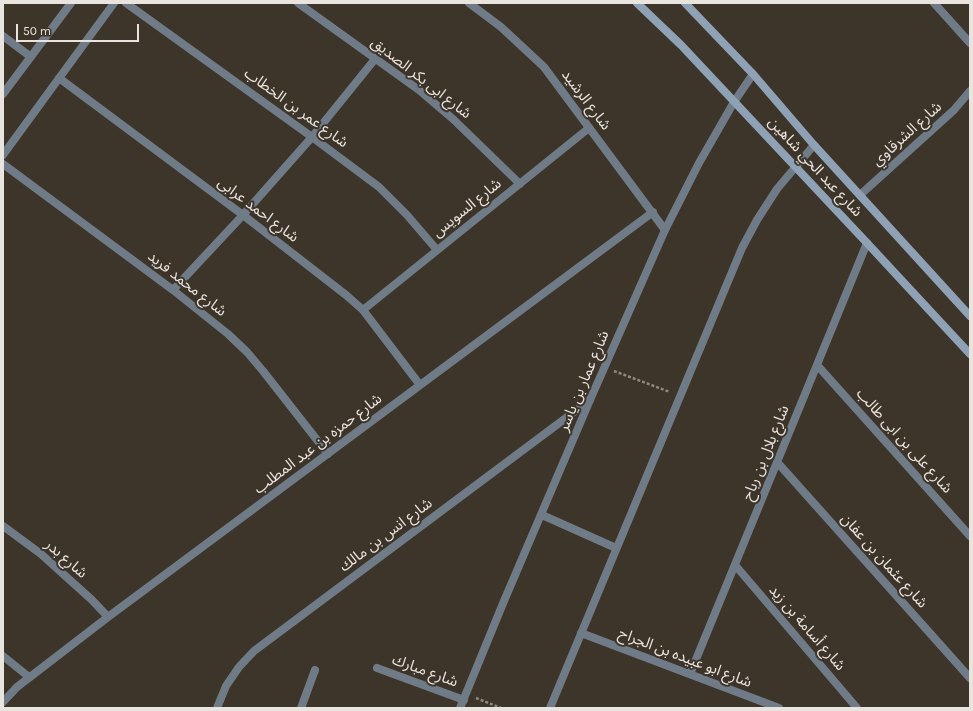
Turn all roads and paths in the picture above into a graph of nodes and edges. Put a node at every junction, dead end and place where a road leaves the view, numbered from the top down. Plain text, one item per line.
1 (71, 3) edge
2 (114, 3) edge
3 (126, 3) edge
4 (298, 3) edge
5 (469, 3) edge
6 (637, 3) edge
7 (685, 3) edge
8 (934, 3) edge
9 (3, 36) edge
10 (970, 43) edge
11 (31, 57) junction
12 (375, 59) junction
13 (753, 74) junction
14 (59, 78) junction
15 (970, 91) edge
16 (3, 94) edge
17 (734, 102) junction
18 (590, 128) junction
19 (312, 137) junction
20 (814, 145) junction
21 (3, 155) edge
22 (3, 164) edge
23 (796, 167) junction
24 (520, 184) junction
25 (860, 195) junction
26 (653, 212) junction
27 (243, 215) junction
28 (665, 230) junction
29 (868, 243) junction
30 (437, 250) junction
31 (173, 290) junction
32 (363, 310) junction
33 (970, 316) edge
34 (970, 354) edge
35 (817, 365) junction
36 (604, 367) junction
37 (420, 385) junction
38 (680, 396) junction
39 (590, 400) junction
40 (328, 454) junction
41 (778, 462) junction
42 (542, 515) junction
43 (3, 526) edge
44 (970, 536) edge
45 (616, 548) junction
46 (735, 565) junction
47 (108, 617) junction
48 (581, 633) junction
49 (3, 656) edge
50 (377, 668) dead end
51 (314, 670) dead end
52 (690, 674) junction
53 (30, 677) junction
54 (970, 678) edge
55 (465, 697) junction
56 (3, 702) edge
57 (217, 708) edge
58 (301, 708) edge
59 (460, 708) edge
60 (501, 708) edge
61 (550, 708) edge
62 (779, 708) edge
63 (857, 708) edge

1 - 11 street
2 - 14 street
3 - 19 street, شارع عمر بن الخطاب
4 - 12 street, شارع ابى بكر الصديق
5 - 18 street, شارع الرشيد
6 - 17 main road, شارع عبد الحي شاهين
7 - 13 main road, شارع عبد الحي شاهين
8 - 10 street
9 - 11 street
11 - 16 street
12 - 19 street
12 - 24 street, شارع ابى بكر الصديق
13 - 17 street, شارع عمار بن ياسر
13 - 20 main road, شارع عبد الحي شاهين
14 - 21 street
14 - 27 street, شارع احمد عرابى
15 - 25 street, شارع الشرقاوي
17 - 23 main road, شارع عبد الحي شاهين
17 - 28 street, شارع عمار بن ياسر
18 - 24 street, شارع السويس
18 - 26 street, شارع الرشيد
19 - 27 street
19 - 30 street, شارع عمر بن الخطاب
20 - 23 street
20 - 25 main road, شارع عبد الحي شاهين
22 - 31 street, شارع محمد فريد
23 - 29 main road, شارع عبد الحي شاهين
23 - 38 street
24 - 30 street, شارع السويس
25 - 33 main road, شارع عبد الحي شاهين
26 - 28 street, شارع الرشيد
26 - 37 street, شارع حمزه بن عبد المطلب
27 - 31 street
27 - 32 street, شارع احمد عرابى
28 - 36 street, شارع عمار بن ياسر
29 - 34 main road, شارع عبد الحي شاهين
29 - 35 street, شارع بلال بن رباح
30 - 32 street, شارع السويس
31 - 40 street, شارع محمد فريد
32 - 37 street, شارع احمد عرابى
35 - 41 street, شارع بلال بن رباح
35 - 44 street, شارع على بن ابى طالب
36 - 38 path
36 - 39 street, شارع عمار بن ياسر
37 - 40 street, شارع حمزه بن عبد المطلب
38 - 45 street
39 - 42 street, شارع عمار بن ياسر
39 - 57 street, شارع انس بن مالك
40 - 47 street, شارع حمزه بن عبد المطلب
41 - 46 street, شارع بلال بن رباح
41 - 54 street, شارع عثمان بن عفان
42 - 45 street
42 - 55 street, شارع عمار بن ياسر
43 - 47 street, شارع بدر
45 - 48 street
46 - 52 street, شارع بلال بن رباح
46 - 63 street, شارع أسامة بن زيد
47 - 53 street, شارع حمزه بن عبد المطلب
48 - 52 street, شارع ابو عبيده بن الجراح
48 - 61 street
49 - 53 street
50 - 55 street, شارع مبارك
51 - 58 street
52 - 62 street, شارع ابو عبيده بن الجراح
53 - 56 street, شارع حمزه بن عبد المطلب
55 - 59 street, شارع عمار بن ياسر
55 - 60 path

